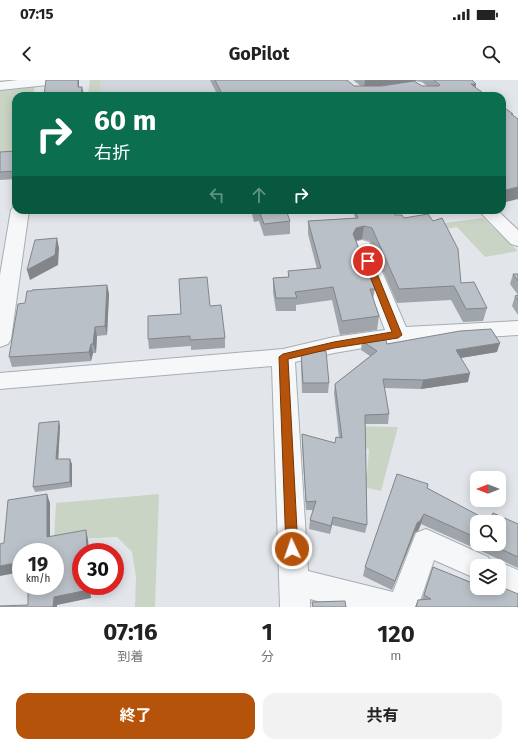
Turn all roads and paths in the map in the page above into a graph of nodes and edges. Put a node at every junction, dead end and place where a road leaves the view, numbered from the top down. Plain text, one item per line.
1 (57, 80) edge
2 (40, 81) edge
3 (0, 86) edge
4 (39, 92) edge
5 (19, 214) edge
6 (490, 214) edge
7 (518, 240) edge
8 (362, 246) dead end
9 (518, 328) edge
10 (398, 335) junction
11 (0, 339) edge
12 (283, 357) junction
13 (0, 381) edge
14 (470, 562) edge
15 (506, 579) edge
16 (518, 585) edge
17 (294, 594) edge
18 (394, 607) edge
19 (403, 607) edge

1 - 2 street
2 - 3 street
2 - 4 street
5 - 11 street
6 - 7 street
8 - 10 street
9 - 10 street
10 - 12 street
12 - 13 street
12 - 17 street
14 - 19 street
15 - 16 street
17 - 18 street

